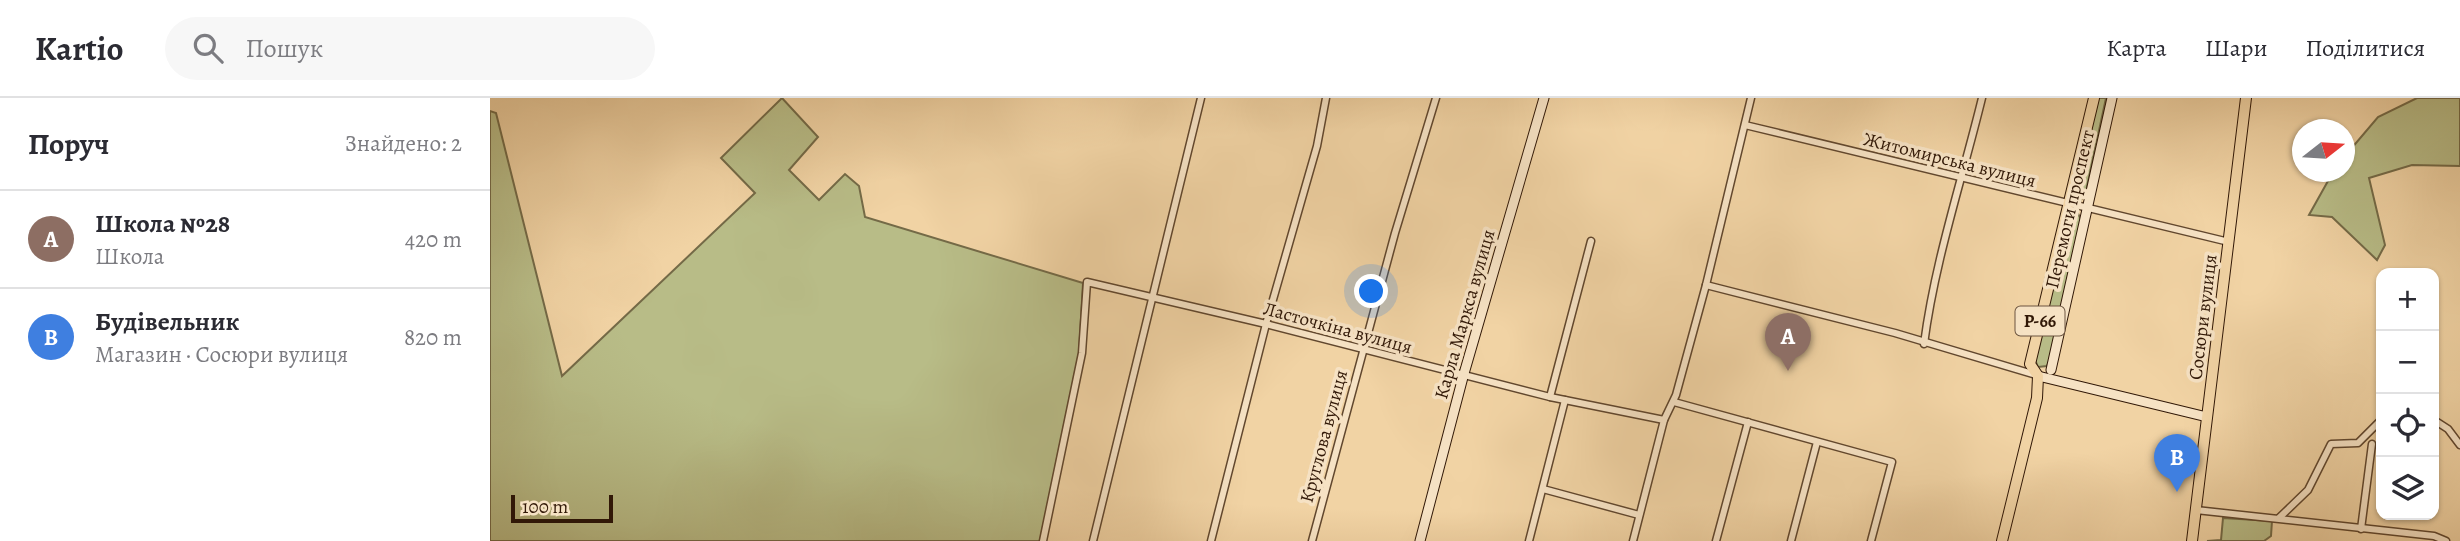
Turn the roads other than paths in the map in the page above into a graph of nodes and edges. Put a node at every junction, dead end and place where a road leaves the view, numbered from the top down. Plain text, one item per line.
1 (1201, 98) edge
2 (1326, 98) edge
3 (1436, 98) edge
4 (1544, 98) edge
5 (1751, 98) edge
6 (1982, 98) edge
7 (2094, 98) edge
8 (2112, 98) edge
9 (2246, 98) edge
10 (1745, 125) junction
11 (1961, 179) junction
12 (2069, 204) junction
13 (2086, 208) junction
14 (1591, 241) dead end
15 (2230, 242) junction
16 (1706, 285) junction
17 (1152, 296) junction
18 (1266, 324) junction
19 (1924, 344) junction
20 (1363, 348) junction
21 (2051, 370) junction
22 (2038, 376) junction
23 (1463, 377) junction
24 (2060, 382) junction
25 (1550, 397) junction
26 (1565, 400) junction
27 (1674, 401) junction
28 (2207, 417) junction
29 (1664, 420) junction
30 (1748, 422) junction
31 (2439, 423) edge
32 (2376, 425) edge
33 (1817, 442) junction
34 (2372, 444) dead end
35 (2460, 445) edge
36 (1543, 489) junction
37 (2196, 510) junction
38 (1639, 515) junction
39 (2279, 518) junction
40 (2361, 529) junction
41 (1043, 541) edge
42 (1093, 541) edge
43 (1211, 541) edge
44 (1312, 541) edge
45 (1420, 541) edge
46 (1529, 541) edge
47 (1633, 541) edge
48 (1716, 541) edge
49 (1791, 541) edge
50 (1871, 541) edge
51 (2002, 541) edge
52 (2192, 541) edge
53 (2445, 541) edge

1 - 17 street
2 - 18 street
3 - 20 street, Круглова вулиця
4 - 23 street, Карла Маркса вулиця
5 - 10 street
6 - 11 street
7 - 12 main road, Перемоги проспект / Р-66
8 - 13 street, Перемоги проспект
9 - 15 main road, Сосюри вулиця
10 - 11 street, Житомирська вулиця
10 - 16 street
11 - 12 street, Житомирська вулиця
11 - 19 street
12 - 13 street, Житомирська вулиця
12 - 22 main road, Перемоги проспект / Р-66
13 - 15 street, Житомирська вулиця
13 - 21 street, Перемоги проспект
14 - 25 street
15 - 28 main road, Сосюри вулиця
16 - 19 street
16 - 27 street
17 - 18 street, Ласточкіна вулиця
17 - 41 street, Ласточкіна вулиця
17 - 42 street
18 - 20 street, Ласточкіна вулиця
18 - 43 street
19 - 22 street
20 - 23 street, Ласточкіна вулиця
20 - 44 street, Круглова вулиця
21 - 22 street
21 - 24 street
22 - 24 street
22 - 51 main road, Перемоги проспект / Р-66
23 - 25 street, Ласточкіна вулиця
23 - 45 street, Карла Маркса вулиця
24 - 28 street
25 - 26 street, Ласточкіна вулиця
26 - 29 street, Ласточкіна вулиця
26 - 36 street
27 - 29 street
27 - 30 street
28 - 37 main road, Сосюри вулиця
29 - 38 street
30 - 33 street
30 - 48 street
31 - 35 street
32 - 39 street
33 - 49 street
33 - 50 street
34 - 40 street
36 - 38 street
36 - 46 street
37 - 39 street
37 - 52 main road, Сосюри вулиця
38 - 47 street
39 - 40 street
40 - 53 street

